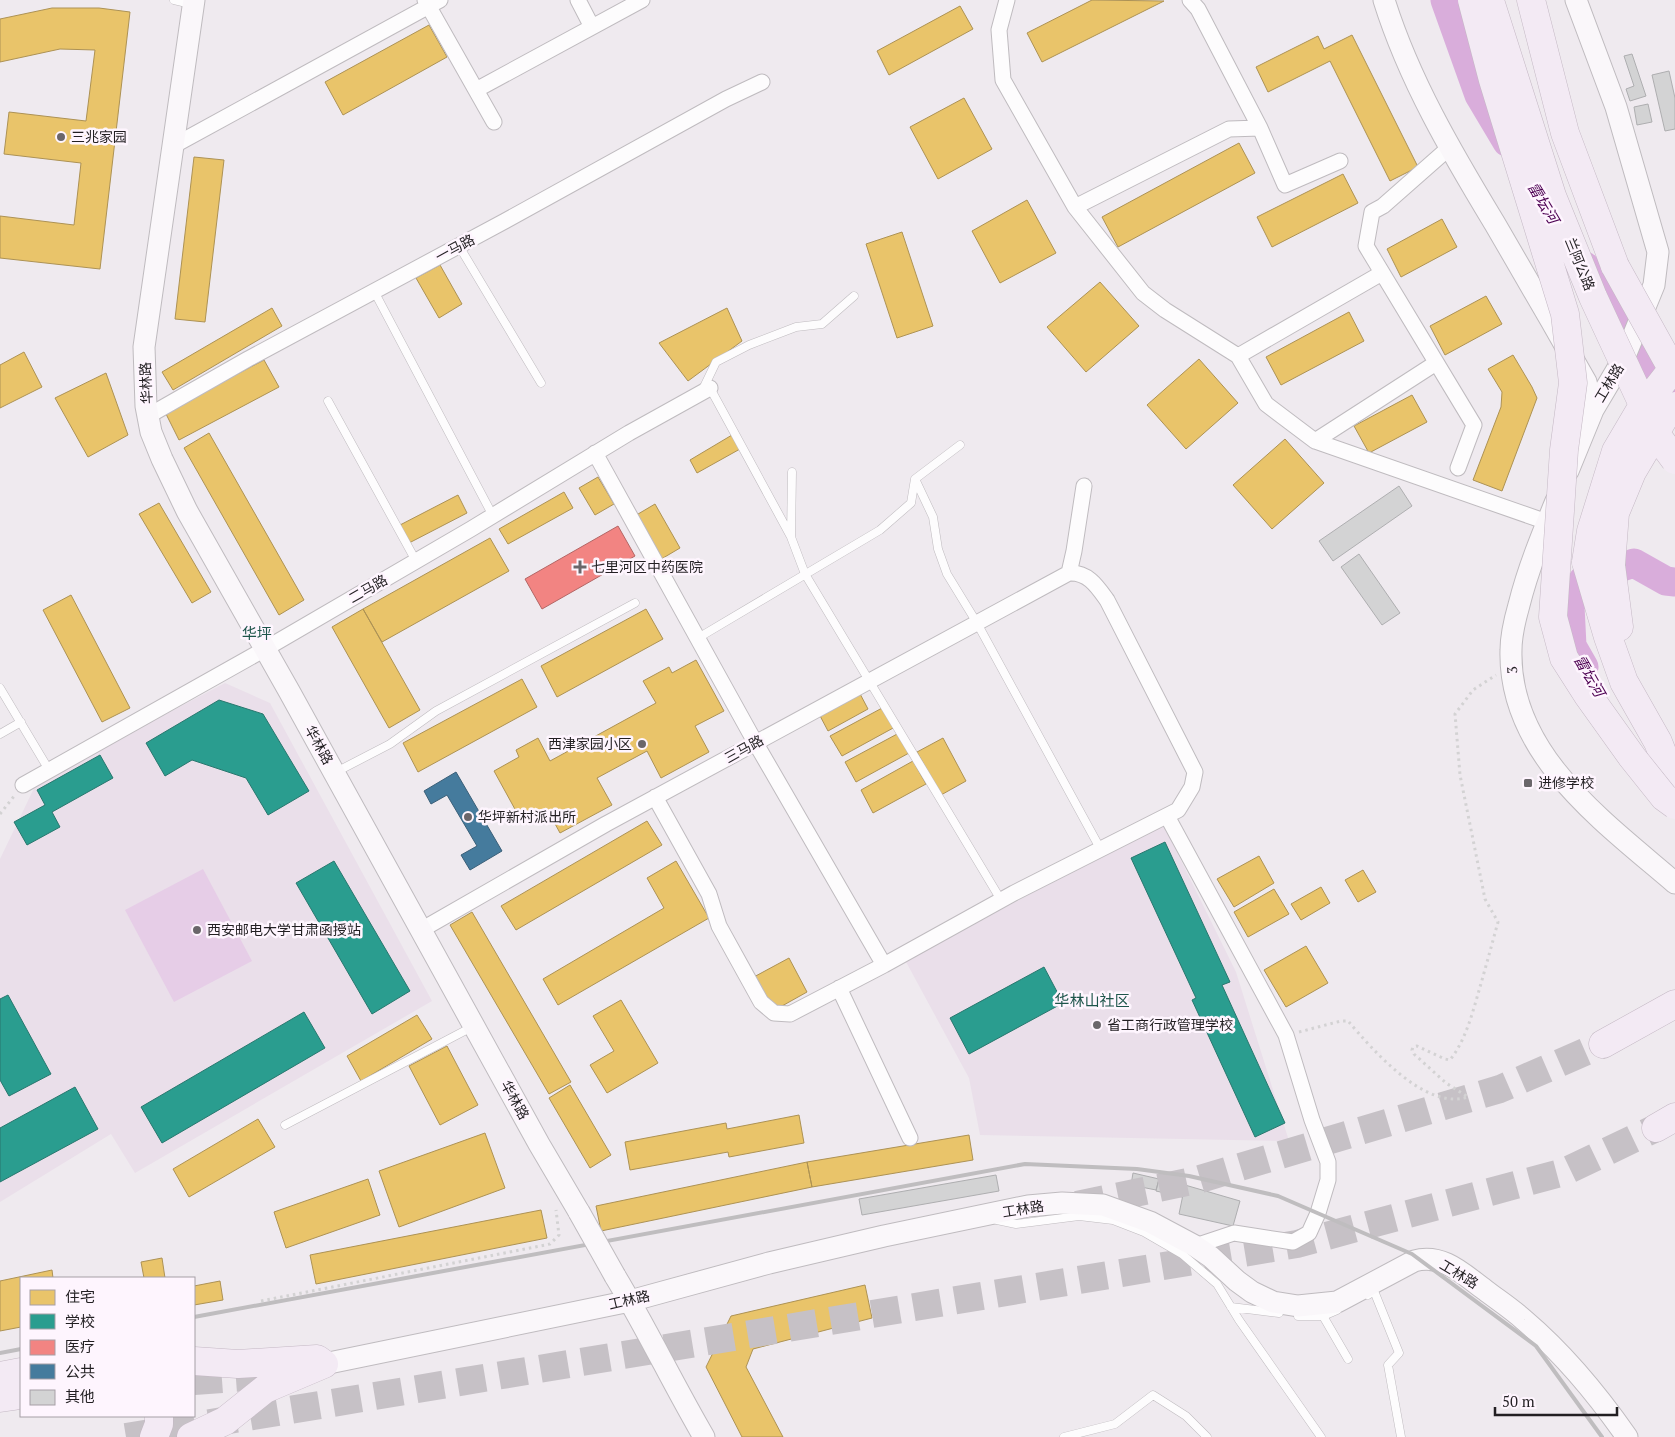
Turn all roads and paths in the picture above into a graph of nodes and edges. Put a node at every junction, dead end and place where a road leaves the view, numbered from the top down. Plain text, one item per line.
1 (578, 0) edge
2 (642, 0) edge
3 (1007, 0) edge
4 (1190, 0) edge
5 (1384, 0) edge
6 (1472, 0) edge
7 (1490, 0) edge
8 (1531, 0) edge
9 (1576, 0) edge
10 (187, 1) edge
11 (431, 2) edge
12 (592, 27) junction
13 (762, 82) dead end
14 (476, 90) junction
15 (494, 122) dead end
16 (1260, 128) junction
17 (173, 146) junction
18 (1450, 147) junction
19 (1340, 161) dead end
20 (1075, 207) junction
21 (458, 246) junction
22 (1382, 273) junction
23 (374, 291) junction
24 (854, 296) dead end
25 (1238, 356) junction
26 (1436, 363) junction
27 (1675, 366) edge
28 (1675, 374) edge
29 (541, 383) dead end
30 (706, 391) junction
31 (328, 401) dead end
32 (1675, 406) edge
33 (1593, 410) junction
34 (148, 416) junction
35 (1315, 441) junction
36 (960, 445) dead end
37 (595, 453) junction
38 (1675, 460) edge
39 (1458, 468) dead end
40 (792, 472) dead end
41 (915, 479) junction
42 (1084, 486) dead end
43 (493, 516) junction
44 (1547, 522) junction
45 (791, 537) junction
46 (416, 561) junction
47 (1069, 573) junction
48 (805, 574) junction
49 (635, 603) dead end
50 (977, 623) junction
51 (698, 638) junction
52 (265, 649) junction
53 (1511, 666) junction
54 (868, 681) junction
55 (0, 688) edge
56 (21, 722) junction
57 (0, 734) edge
58 (755, 742) junction
59 (1675, 748) edge
60 (49, 770) junction
61 (334, 773) junction
62 (23, 785) joint
63 (1675, 785) edge
64 (655, 797) junction
65 (1675, 805) edge
66 (0, 814) edge
67 (1167, 816) junction
68 (1101, 850) junction
69 (1675, 883) edge
70 (1001, 900) junction
71 (421, 930) junction
72 (884, 965) junction
73 (839, 988) junction
74 (1675, 1004) edge
75 (474, 1026) junction
76 (1286, 1035) junction
77 (1603, 1044) tunnel mouth
78 (285, 1125) dead end
79 (910, 1138) dead end
80 (981, 1216) junction
81 (559, 1235) dead end
82 (1195, 1246) junction
83 (261, 1301) dead end
84 (630, 1301) junction
85 (1232, 1307) junction
86 (1323, 1316) junction
87 (1348, 1360) dead end
88 (195, 1361) edge
89 (324, 1364) junction
90 (159, 1417) edge
91 (154, 1437) edge
92 (191, 1437) edge
93 (704, 1437) edge
94 (1064, 1437) edge
95 (1207, 1437) edge
96 (1321, 1437) edge
97 (1400, 1437) edge
98 (1627, 1437) edge

1 - 12 street
2 - 12 street
3 - 20 street
4 - 16 street
5 - 18 street
6 - 65 highway, bridge
7 - 38 highway, 兰阿公路, bridge
8 - 28 highway, bridge
9 - 33 street, 工林路
10 - 17 street, 华林路
11 - 14 street
11 - 17 street
12 - 14 street
13 - 21 street, 一马路
14 - 15 street
16 - 19 street
16 - 20 street
17 - 34 street, 华林路
18 - 22 street
18 - 33 street
20 - 25 street
21 - 23 street, 一马路
21 - 29 lane
22 - 25 street
22 - 26 street
23 - 34 street, 一马路
23 - 43 lane
24 - 30 lane
25 - 35 street
26 - 35 street
26 - 39 street
27 - 63 highway, bridge
30 - 37 street, 二马路
30 - 45 lane
31 - 46 lane
32 - 59 highway, bridge
33 - 44 street, 3
34 - 52 street, 华林路
35 - 44 street
36 - 41 lane
37 - 43 street, 二马路
37 - 51 street
40 - 45 lane
41 - 48 lane
41 - 50 lane
42 - 47 street
43 - 46 street, 二马路
44 - 53 street, 3
45 - 48 lane
46 - 52 street, 二马路
47 - 50 street, 三马路
47 - 67 street
48 - 51 lane
48 - 54 lane
49 - 61 lane
50 - 54 street, 三马路
50 - 68 lane
51 - 58 street
52 - 60 street, 二马路
52 - 61 street, 华林路
53 - 69 street, 3
53 - 76 path
54 - 58 street, 三马路
54 - 70 lane
55 - 56 lane
56 - 57 lane
56 - 60 lane
58 - 64 street, 三马路
58 - 72 street
60 - 62 street, 二马路
61 - 71 street, 华林路
62 - 66 path
64 - 71 street, 三马路
64 - 73 street
67 - 68 street
67 - 76 street
68 - 70 street
70 - 72 street
71 - 75 street, 华林路
72 - 73 street
73 - 79 street
74 - 77 highway
75 - 78 lane
75 - 84 street, 华林路, bridge
76 - 82 street
80 - 82 street, 工林路
80 - 84 street, 工林路
80 - 85 lane
81 - 83 path
82 - 98 street, 工林路
84 - 89 street, 工林路
84 - 93 street, 华林路
85 - 86 lane
85 - 96 lane
86 - 87 lane
86 - 97 lane
88 - 89 highway
89 - 92 highway
90 - 91 highway
94 - 95 lane

